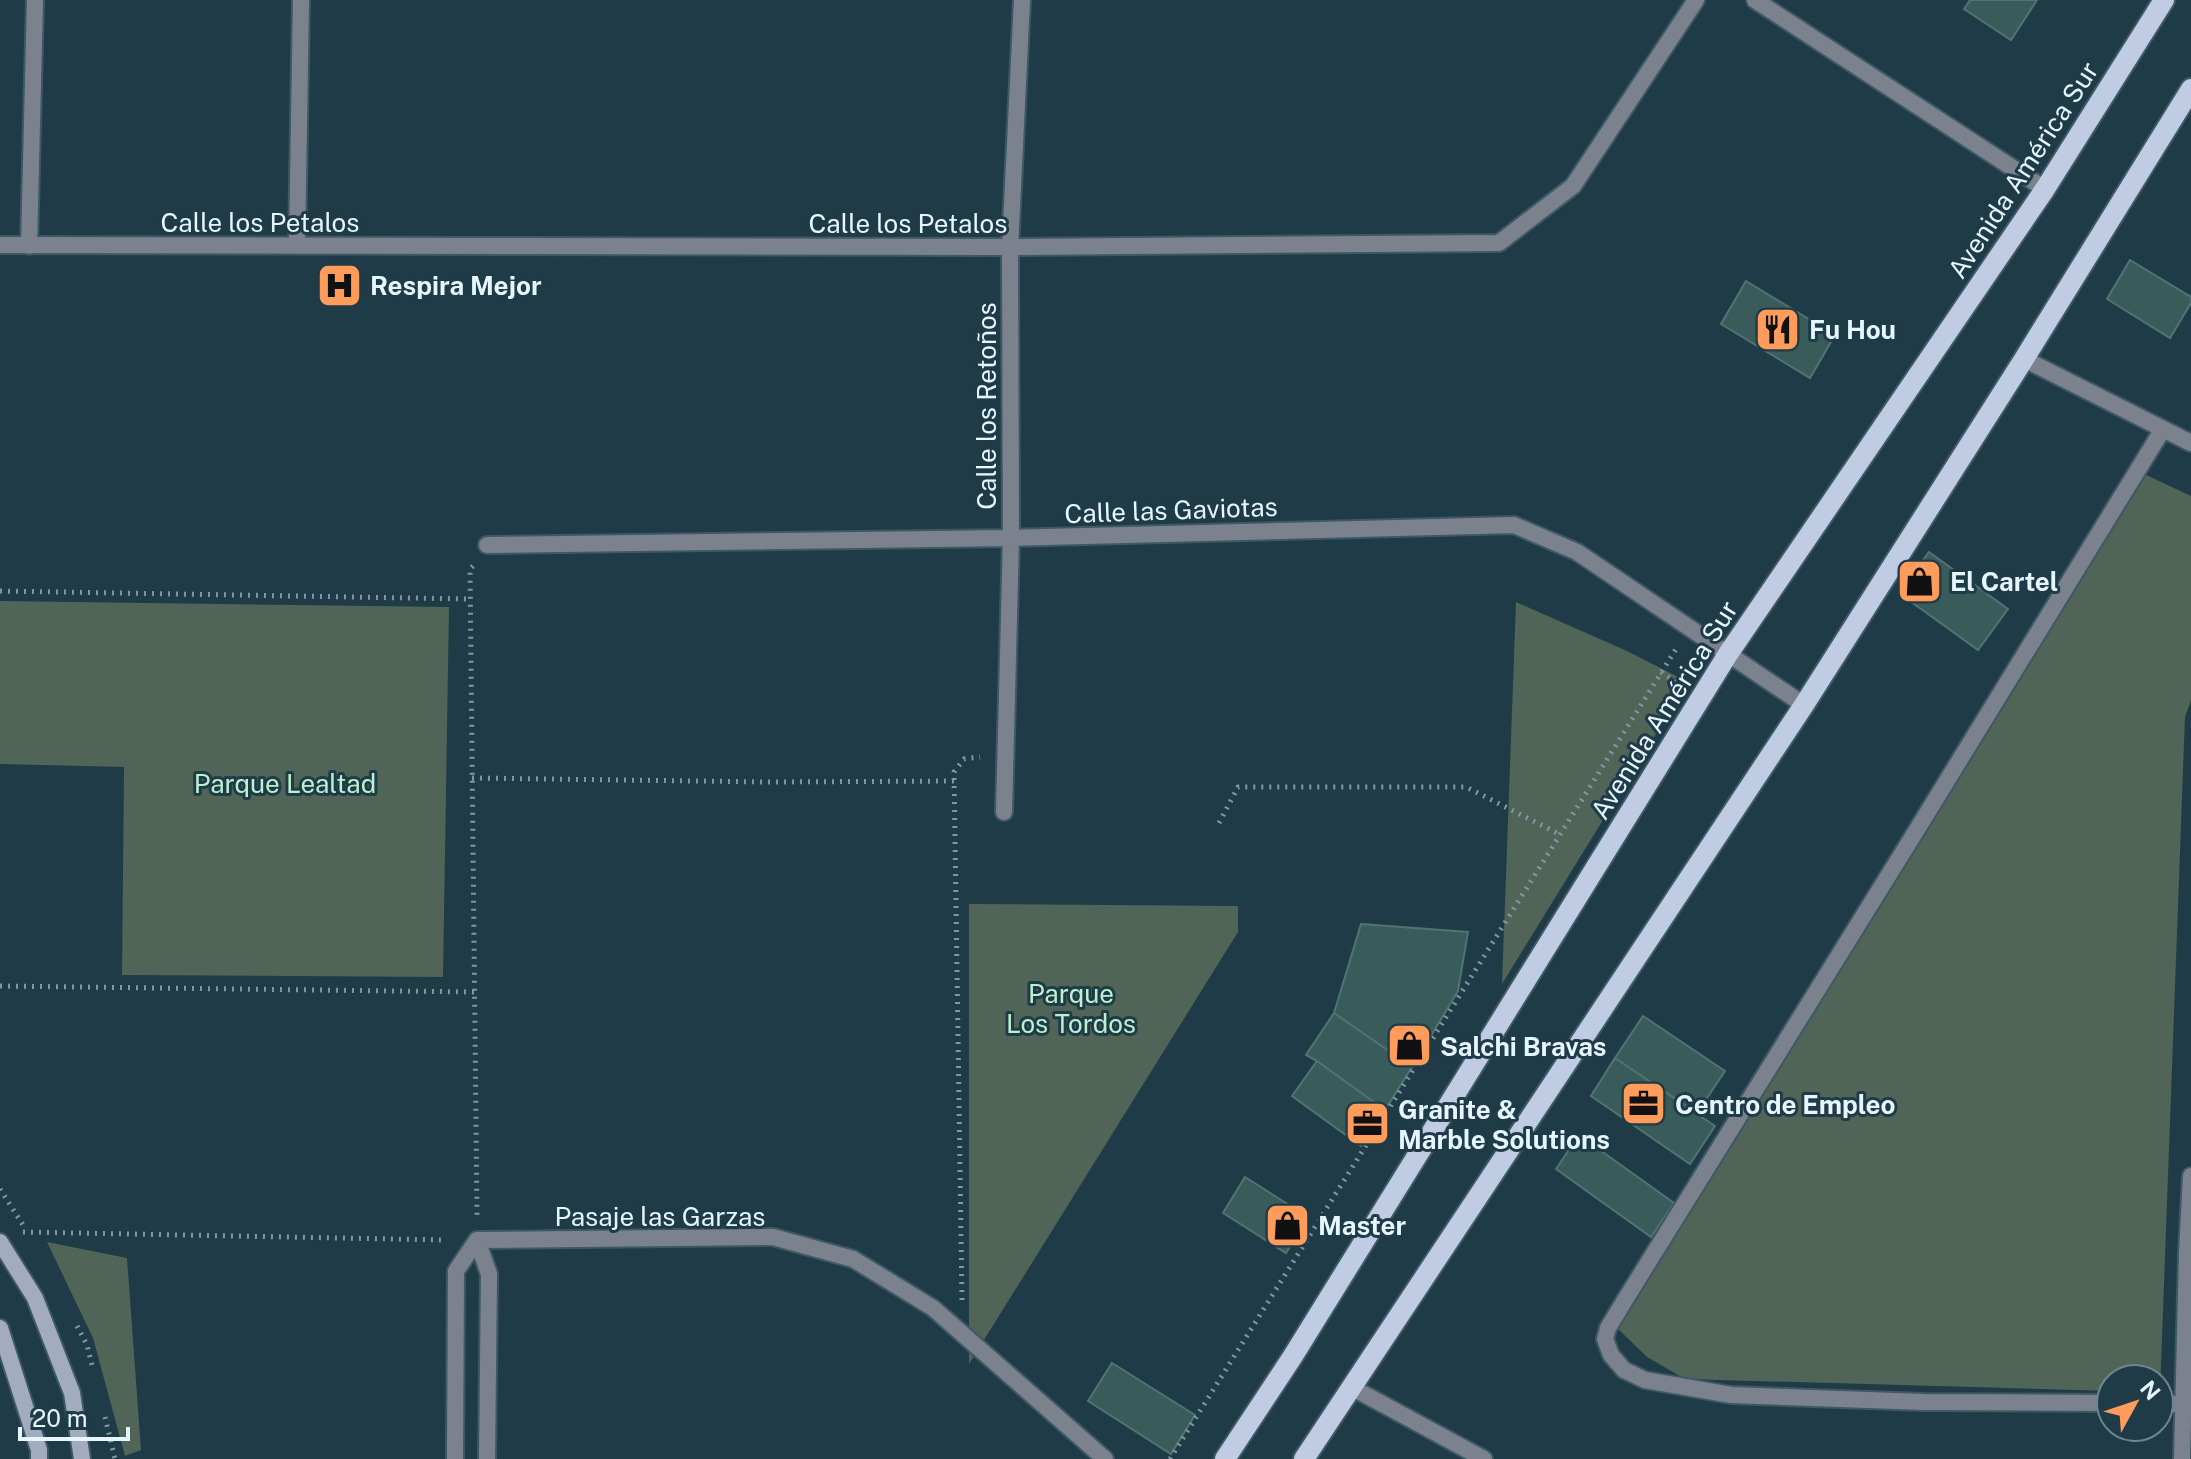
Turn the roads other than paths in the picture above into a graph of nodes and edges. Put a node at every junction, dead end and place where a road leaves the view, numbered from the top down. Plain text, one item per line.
1 (35, 0) edge
2 (301, 0) edge
3 (1022, 0) edge
4 (1696, 0) edge
5 (1755, 0) edge
6 (2164, 0) edge
7 (2191, 89) edge
8 (2045, 189) junction
9 (0, 245) edge
10 (29, 246) junction
11 (297, 246) junction
12 (1010, 247) junction
13 (2024, 359) junction
14 (2163, 429) junction
15 (2191, 443) edge
16 (1011, 538) junction
17 (487, 545) road end
18 (1728, 654) junction
19 (1804, 705) junction
20 (1004, 812) dead end
21 (2191, 1176) edge
22 (7, 1237) edge
23 (477, 1240) junction
24 (2189, 1253) edge
25 (0, 1328) edge
26 (1351, 1387) junction
27 (2095, 1403) edge
28 (2175, 1404) edge
29 (2184, 1404) junction
30 (39, 1459) edge
31 (82, 1459) edge
32 (455, 1459) edge
33 (487, 1459) edge
34 (1105, 1459) edge
35 (1225, 1459) edge
36 (1304, 1459) edge
37 (1484, 1459) edge
38 (2182, 1459) edge

1 - 10 street
2 - 11 street
3 - 12 street, Calle los Retoños
4 - 12 street, Calle los Petalos
5 - 8 street
6 - 8 main road, Avenida América Sur
7 - 13 main road
8 - 18 main road, Avenida América Sur
9 - 10 street, Calle los Petalos
10 - 11 street, Calle los Petalos
11 - 12 street, Calle los Petalos
12 - 16 street, Calle los Retoños
13 - 14 street
13 - 19 main road
14 - 15 street
14 - 27 street
16 - 17 street, Calle las Gaviotas
16 - 18 street, Calle las Gaviotas
16 - 20 street, Calle los Retoños
18 - 19 street, Calle las Gaviotas
18 - 35 main road, Avenida América Sur
19 - 26 main road
21 - 24 street
22 - 31 street
23 - 32 street
23 - 33 street
23 - 34 street, Pasaje las Garzas
24 - 29 street
25 - 30 street
26 - 36 main road
26 - 37 street
28 - 29 street
29 - 38 street

